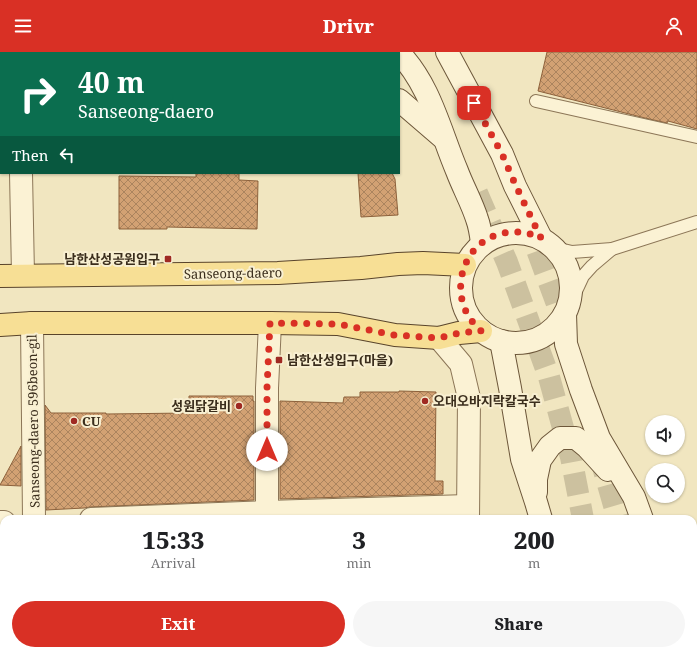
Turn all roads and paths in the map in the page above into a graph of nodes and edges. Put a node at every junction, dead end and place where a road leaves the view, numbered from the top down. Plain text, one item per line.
1 (447, 52) edge
2 (400, 54) edge
3 (400, 101) edge
4 (536, 101) dead end
5 (697, 137) edge
6 (446, 141) junction
7 (21, 174) edge
8 (697, 222) edge
9 (482, 243) junction
10 (548, 243) junction
11 (612, 250) junction
12 (465, 265) junction
13 (23, 275) junction
14 (0, 276) edge
15 (567, 310) junction
16 (32, 323) junction
17 (270, 323) junction
18 (0, 325) edge
19 (481, 331) junction
20 (439, 338) junction
21 (501, 341) junction
22 (634, 497) junction
23 (538, 510) edge
24 (468, 513) edge
25 (34, 515) edge
26 (267, 515) edge
27 (641, 515) edge

1 - 10 main road
2 - 6 main road
3 - 6 main road
4 - 5 lane
6 - 9 main road
7 - 13 main road
8 - 11 lane
9 - 10 main road
9 - 12 main road
10 - 11 lane
10 - 15 main road
11 - 15 lane
12 - 13 main road, Sanseong-daero
12 - 19 main road
13 - 14 main road, Sanseong-daero
15 - 21 main road
15 - 22 main road
16 - 17 main road
16 - 18 main road
16 - 25 main road, Sanseong-daero 596beon-gil
17 - 20 main road
17 - 26 main road
19 - 20 main road
19 - 21 main road
20 - 24 main road
21 - 23 main road
22 - 23 main road
22 - 27 main road
24 - 26 main road

